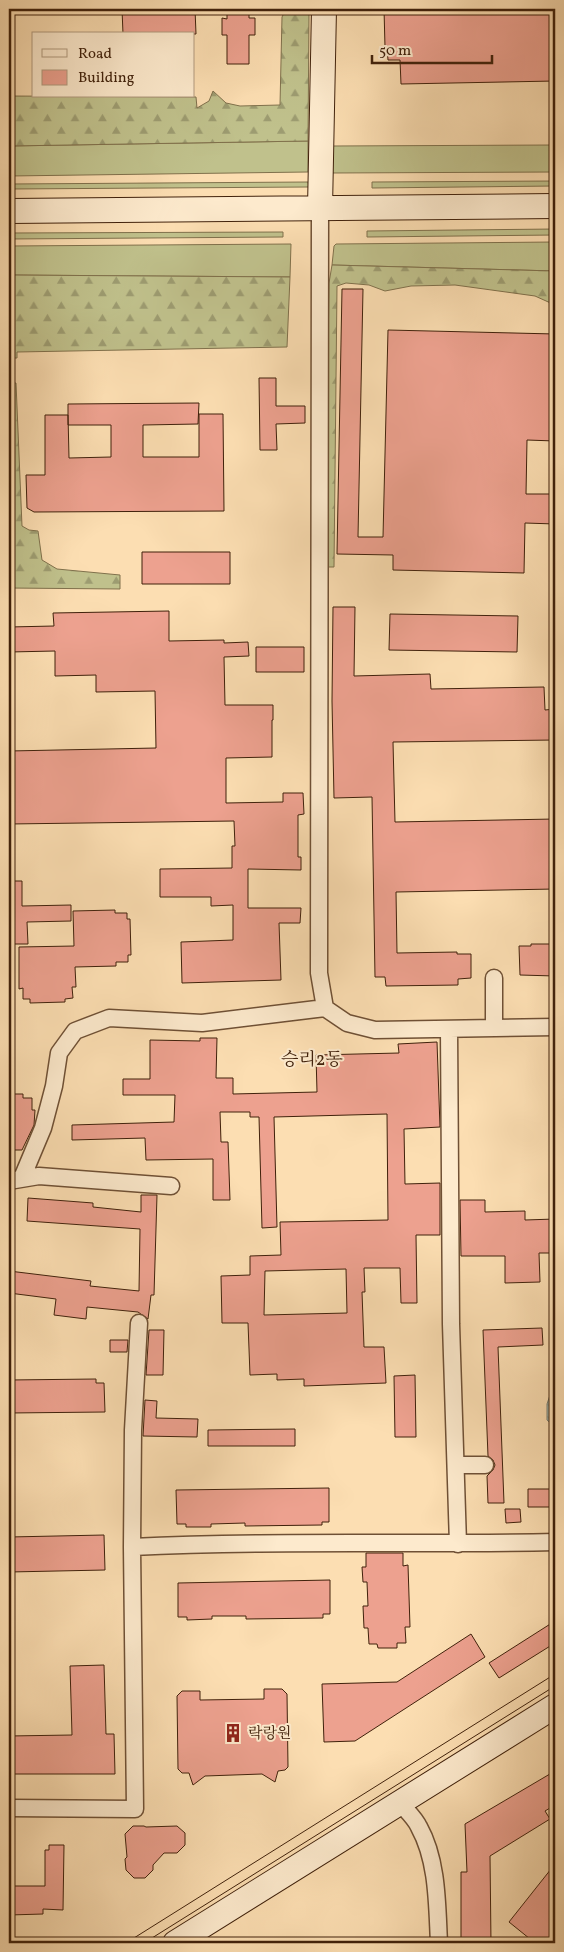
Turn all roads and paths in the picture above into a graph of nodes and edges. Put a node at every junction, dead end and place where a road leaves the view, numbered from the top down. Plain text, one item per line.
1 (324, 9) edge
2 (555, 206) edge
3 (320, 208) junction
4 (9, 211) edge
5 (494, 978) dead end
6 (326, 1008) junction
7 (555, 1027) edge
8 (494, 1028) junction
9 (449, 1029) junction
10 (15, 1179) edge
11 (171, 1186) dead end
12 (139, 1323) dead end
13 (456, 1465) junction
14 (485, 1465) dead end
15 (555, 1542) edge
16 (458, 1544) junction
17 (132, 1547) junction
18 (555, 1706) edge
19 (400, 1802) junction
20 (9, 1808) edge
21 (175, 1943) edge
22 (439, 1943) edge

1 - 3 main road
2 - 3 main road
3 - 4 main road
3 - 6 street
5 - 8 street
6 - 9 street
6 - 10 street
7 - 8 street
8 - 9 street
9 - 13 street
10 - 11 street
12 - 17 street
13 - 14 street
13 - 16 street
15 - 16 street
16 - 17 street
17 - 20 street
18 - 19 main road
19 - 21 main road
19 - 22 street

